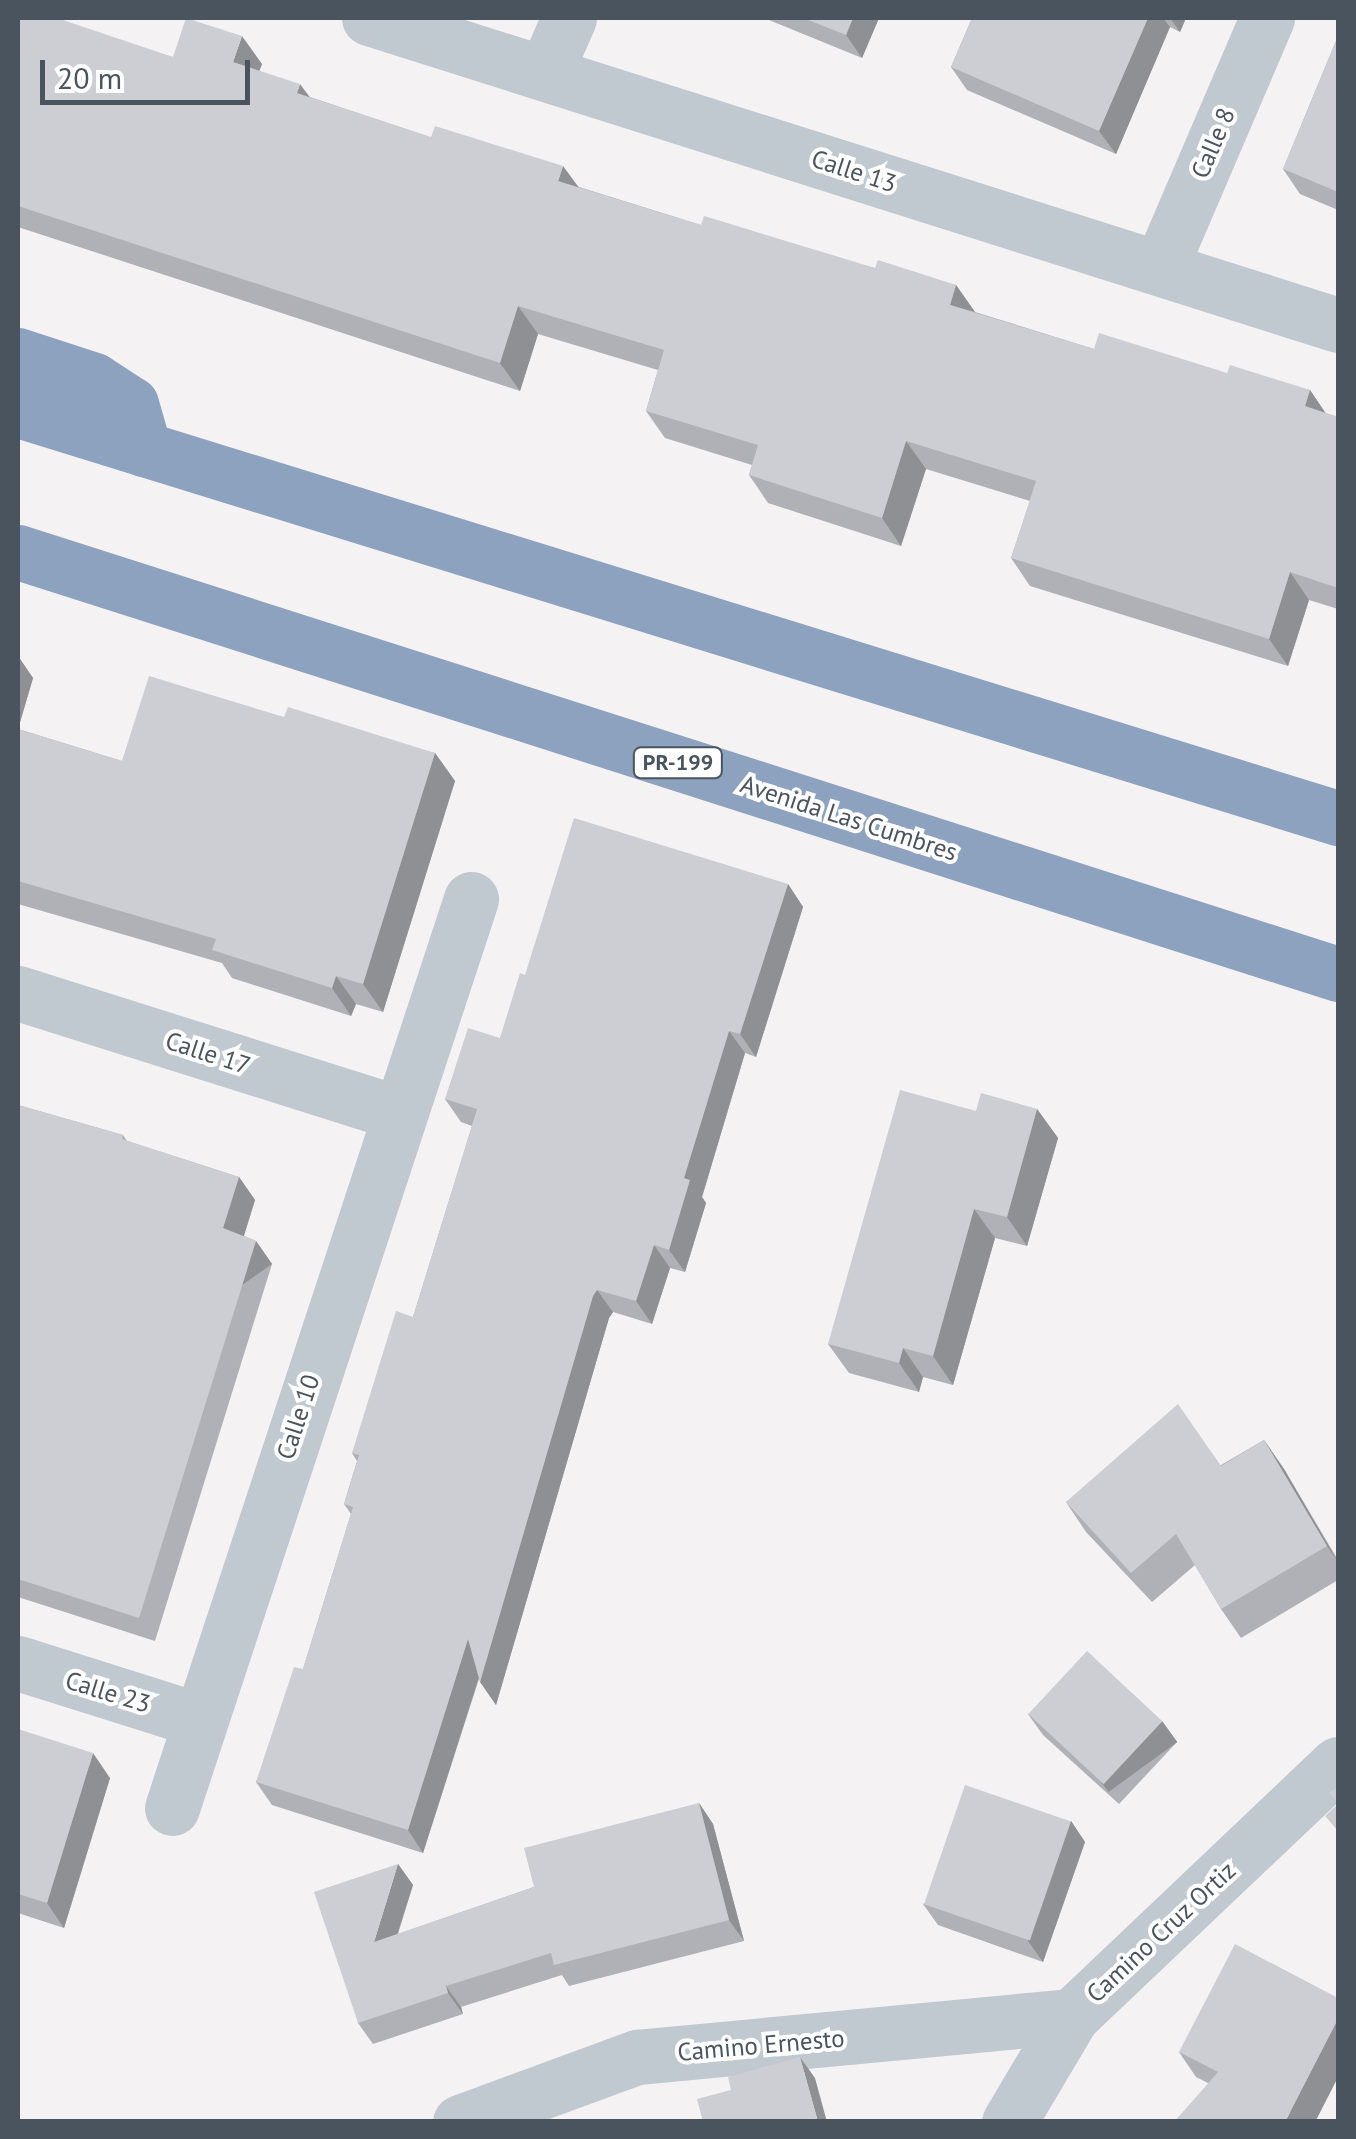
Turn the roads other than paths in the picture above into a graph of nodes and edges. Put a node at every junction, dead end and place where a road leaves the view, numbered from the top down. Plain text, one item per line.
1 (369, 18) edge
2 (569, 18) edge
3 (1267, 18) edge
4 (545, 73) junction
5 (1160, 268) junction
6 (1338, 325) edge
7 (18, 356) edge
8 (18, 410) edge
9 (144, 449) junction
10 (18, 552) edge
11 (1338, 818) edge
12 (471, 899) dead end
13 (1338, 974) edge
14 (18, 993) edge
15 (398, 1113) junction
16 (18, 1664) edge
17 (199, 1720) junction
18 (1338, 1764) edge
19 (172, 1808) dead end
20 (1072, 2016) junction
21 (460, 2122) edge
22 (1009, 2122) edge

1 - 4 street, Calle 13
2 - 4 street
3 - 5 street, Calle 8
4 - 5 street, Calle 13
5 - 6 street, Calle 13
7 - 9 highway
8 - 9 highway
9 - 11 highway
10 - 13 highway, Avenida Las Cumbres / PR-199
12 - 15 street, Calle 10
14 - 15 street, Calle 17
15 - 17 street, Calle 10
16 - 17 street, Calle 23
17 - 19 street, Calle 10
18 - 20 street, Camino Cruz Ortiz
20 - 21 street, Camino Ernesto
20 - 22 street, Camino Cruz Ortiz

